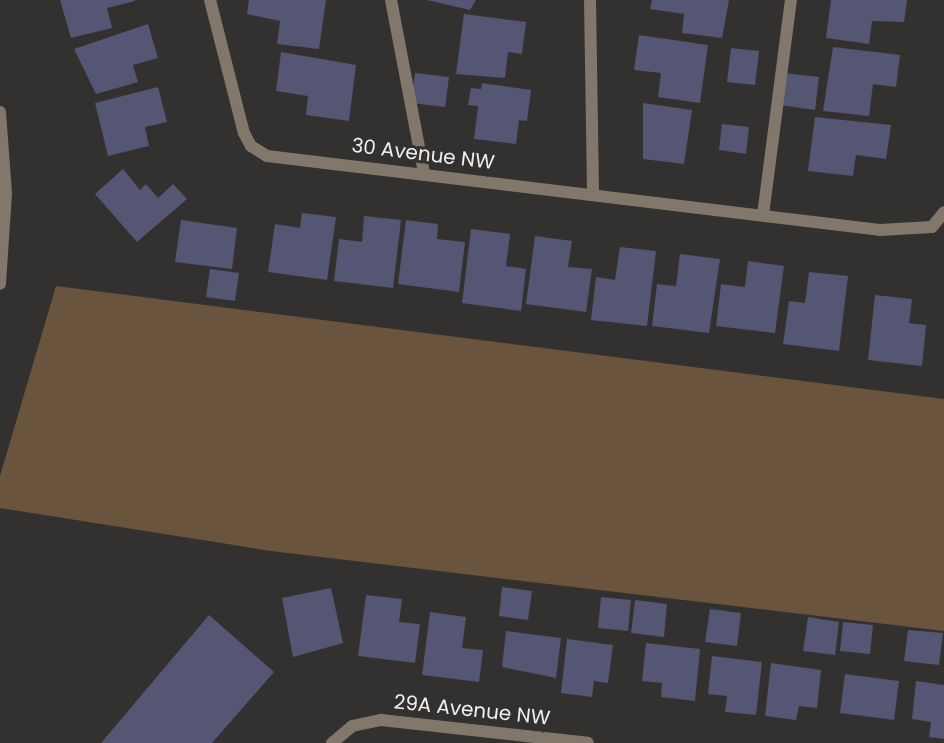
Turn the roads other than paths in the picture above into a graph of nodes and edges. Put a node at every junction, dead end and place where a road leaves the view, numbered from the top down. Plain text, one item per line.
1 (210, 0) edge
2 (391, 0) edge
3 (590, 0) edge
4 (791, 0) edge
5 (0, 112) edge
6 (424, 173) junction
7 (593, 194) junction
8 (944, 212) edge
9 (763, 215) junction
10 (2, 259) edge
11 (0, 284) edge
12 (332, 743) edge
13 (588, 743) edge

1 - 6 street, 30 Avenue NW
2 - 6 street
3 - 7 street
4 - 9 street
5 - 10 street
6 - 7 street, 30 Avenue NW
7 - 9 street, 30 Avenue NW
8 - 9 street, 30 Avenue NW
10 - 11 street
12 - 13 street, 29A Avenue NW

